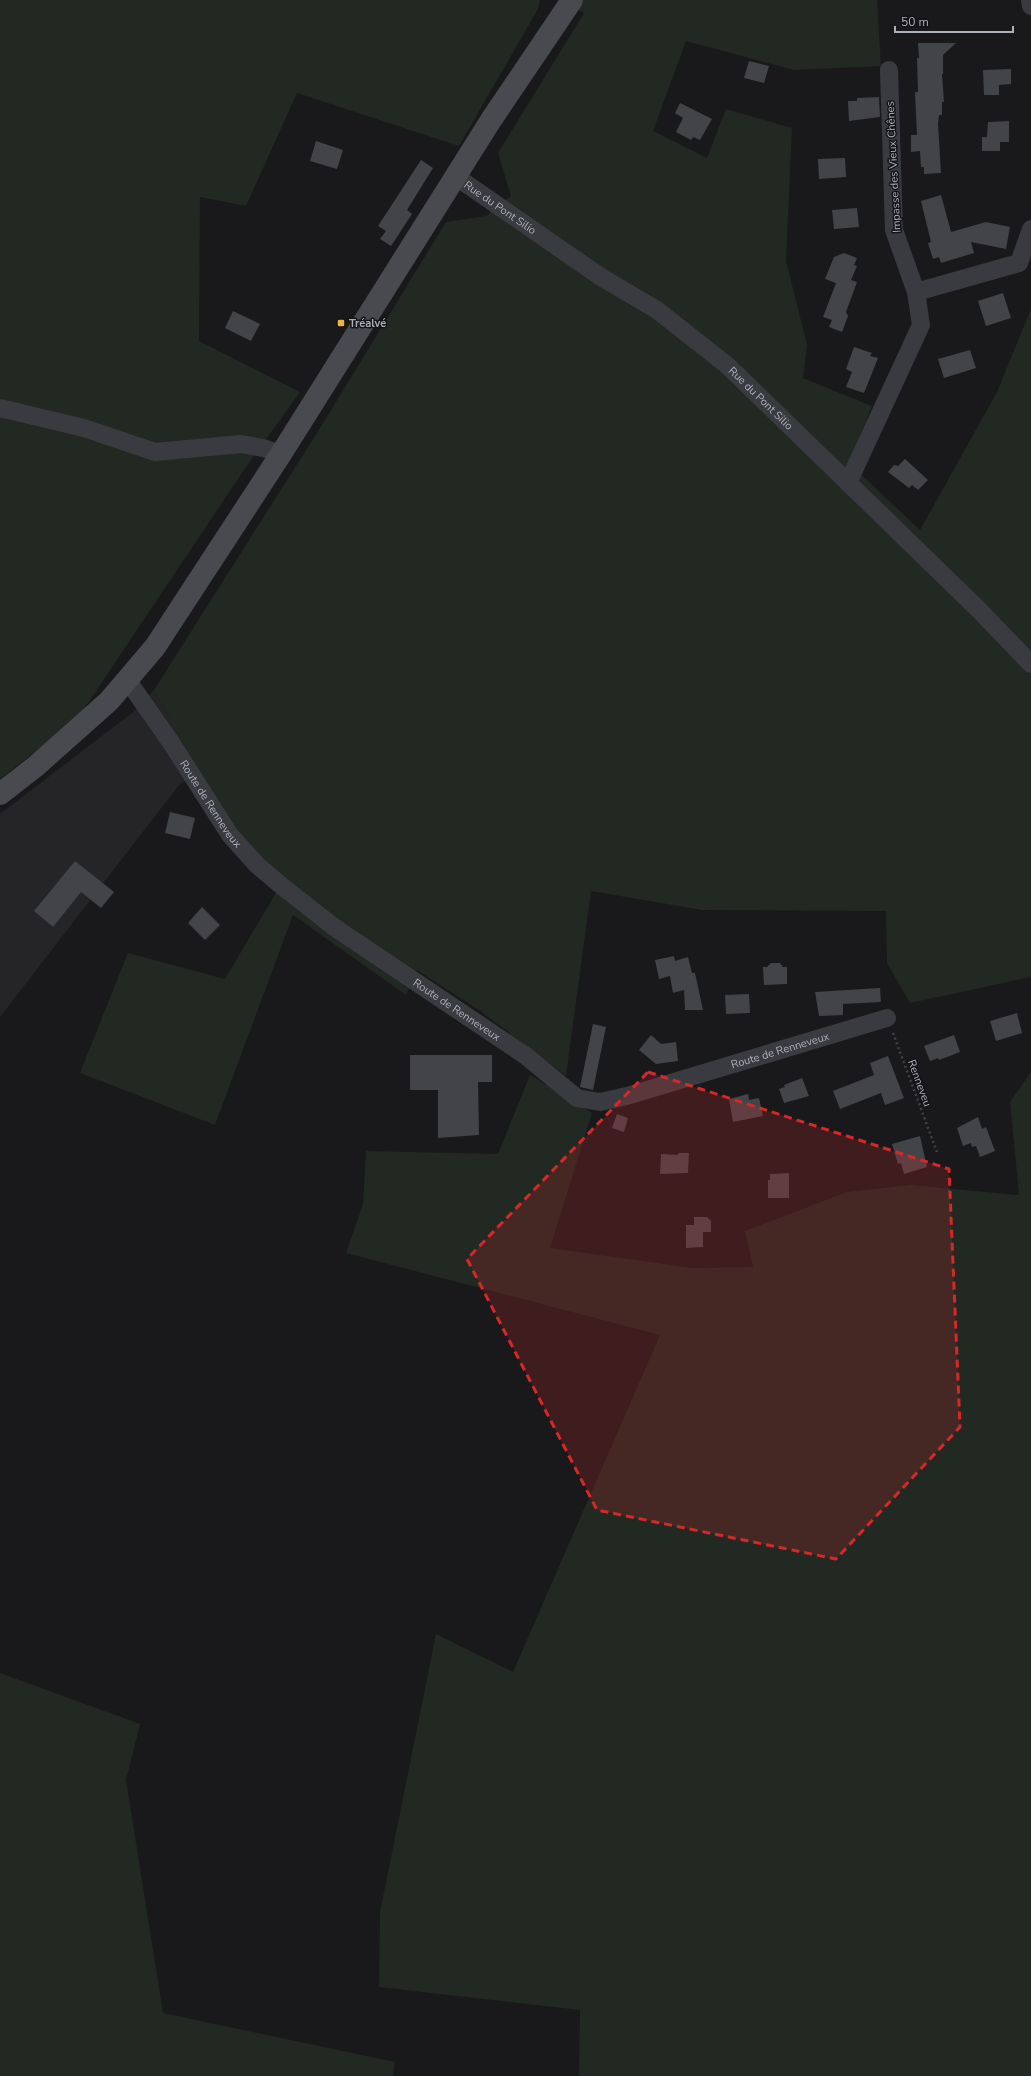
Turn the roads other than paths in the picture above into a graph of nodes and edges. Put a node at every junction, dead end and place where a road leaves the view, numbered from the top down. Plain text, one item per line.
1 (554, 0) edge
2 (572, 0) edge
3 (1030, 0) edge
4 (1031, 6) edge
5 (889, 70) dead end
6 (491, 120) junction
7 (455, 176) junction
8 (1031, 229) edge
9 (916, 292) junction
10 (0, 408) edge
11 (280, 454) junction
12 (848, 484) junction
13 (1031, 664) edge
14 (128, 681) junction
15 (0, 794) edge
16 (888, 1018) road end

1 - 6 main road
2 - 6 main road
3 - 4 street
5 - 9 street, Impasse des Vieux Chênes
6 - 7 main road
7 - 11 main road
7 - 12 street, Rue du Pont Silio
8 - 9 street
9 - 12 street, Impasse des Vieux Chênes
10 - 11 street
11 - 14 main road
12 - 13 street, Rue du Pont Silio
14 - 15 main road
14 - 16 street, Route de Renneveux

